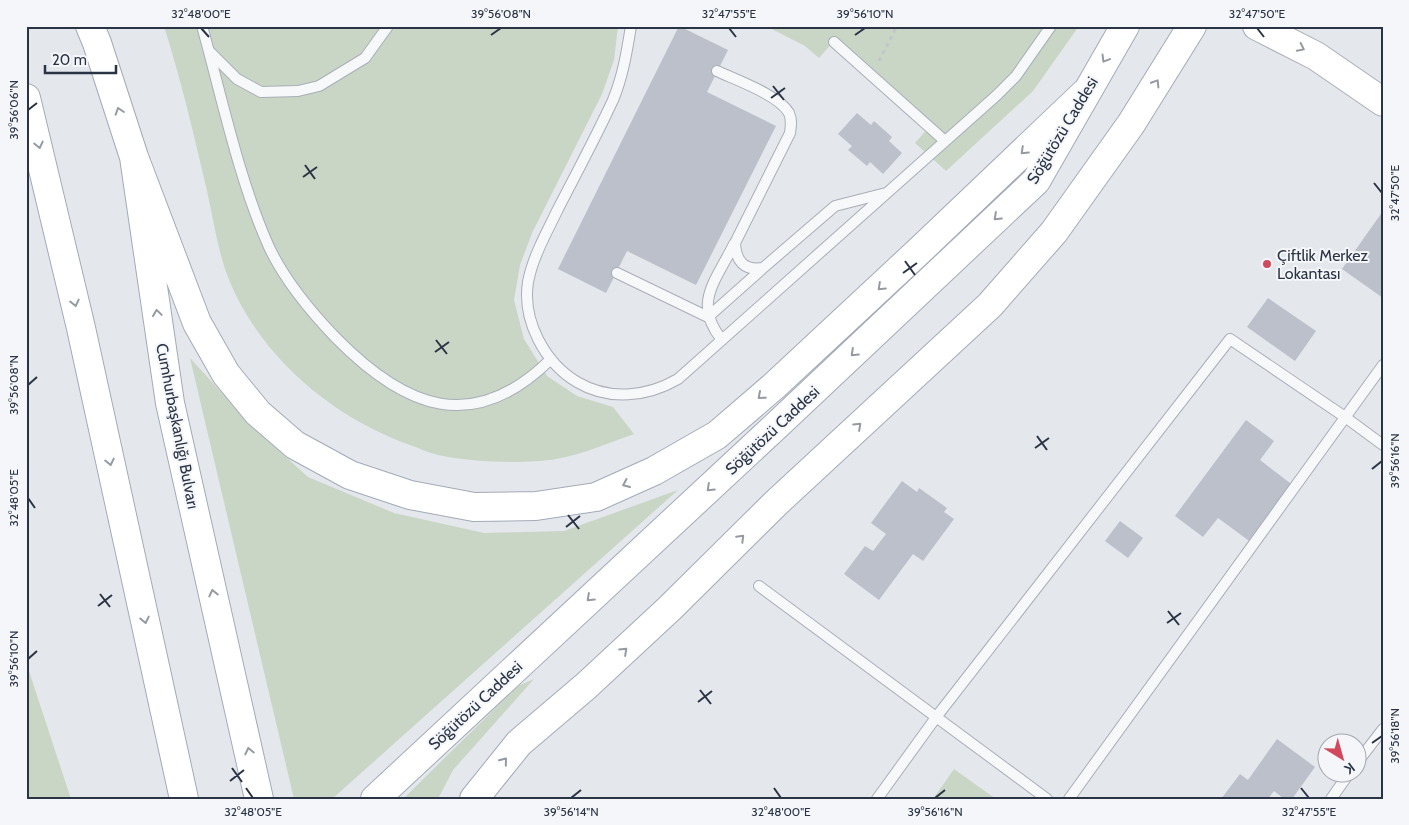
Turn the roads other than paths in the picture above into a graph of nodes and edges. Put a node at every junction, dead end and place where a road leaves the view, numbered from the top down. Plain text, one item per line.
1 (90, 26) edge
2 (202, 26) edge
3 (388, 26) edge
4 (631, 26) edge
5 (1051, 26) edge
6 (1125, 26) edge
7 (1192, 26) edge
8 (1257, 26) edge
9 (834, 42) dead end
10 (208, 50) junction
11 (717, 71) dead end
12 (1085, 93) junction
13 (26, 98) edge
14 (1383, 102) edge
15 (945, 141) junction
16 (134, 157) junction
17 (888, 192) junction
18 (735, 243) junction
19 (762, 268) junction
20 (617, 273) dead end
21 (708, 317) junction
22 (722, 340) junction
23 (551, 359) junction
24 (1383, 365) edge
25 (1345, 417) junction
26 (1383, 445) edge
27 (760, 586) dead end
28 (937, 716) junction
29 (1383, 729) edge
30 (1366, 751) edge
31 (1343, 782) edge
32 (184, 799) edge
33 (259, 799) edge
34 (375, 799) edge
35 (474, 799) edge
36 (877, 799) edge
37 (1046, 799) edge
38 (1069, 799) edge
39 (1330, 799) edge

16 -> 1 main road, Cumhurbaşkanlığı Bulvarı
2 - 10 lane
3 - 10 lane
4 - 23 lane
5 - 15 lane
6 -> 12 main road, Söğütözü Caddesi
35 -> 7 main road
8 -> 14 main road
9 - 15 lane
10 - 23 lane
11 - 18 lane
12 -> 16 main road
12 -> 34 main road, Söğütözü Caddesi
13 -> 32 main road
15 - 17 lane
33 -> 16 main road, Cumhurbaşkanlığı Bulvarı
17 - 19 lane
17 - 22 lane
18 - 19 lane
18 - 21 lane
19 - 21 lane
20 - 21 lane
21 - 22 lane
22 - 23 lane
24 - 25 lane
25 - 26 lane
25 - 28 lane
25 - 38 lane
27 - 28 lane
28 - 36 lane
28 - 37 lane
29 - 30 lane
31 - 39 lane

